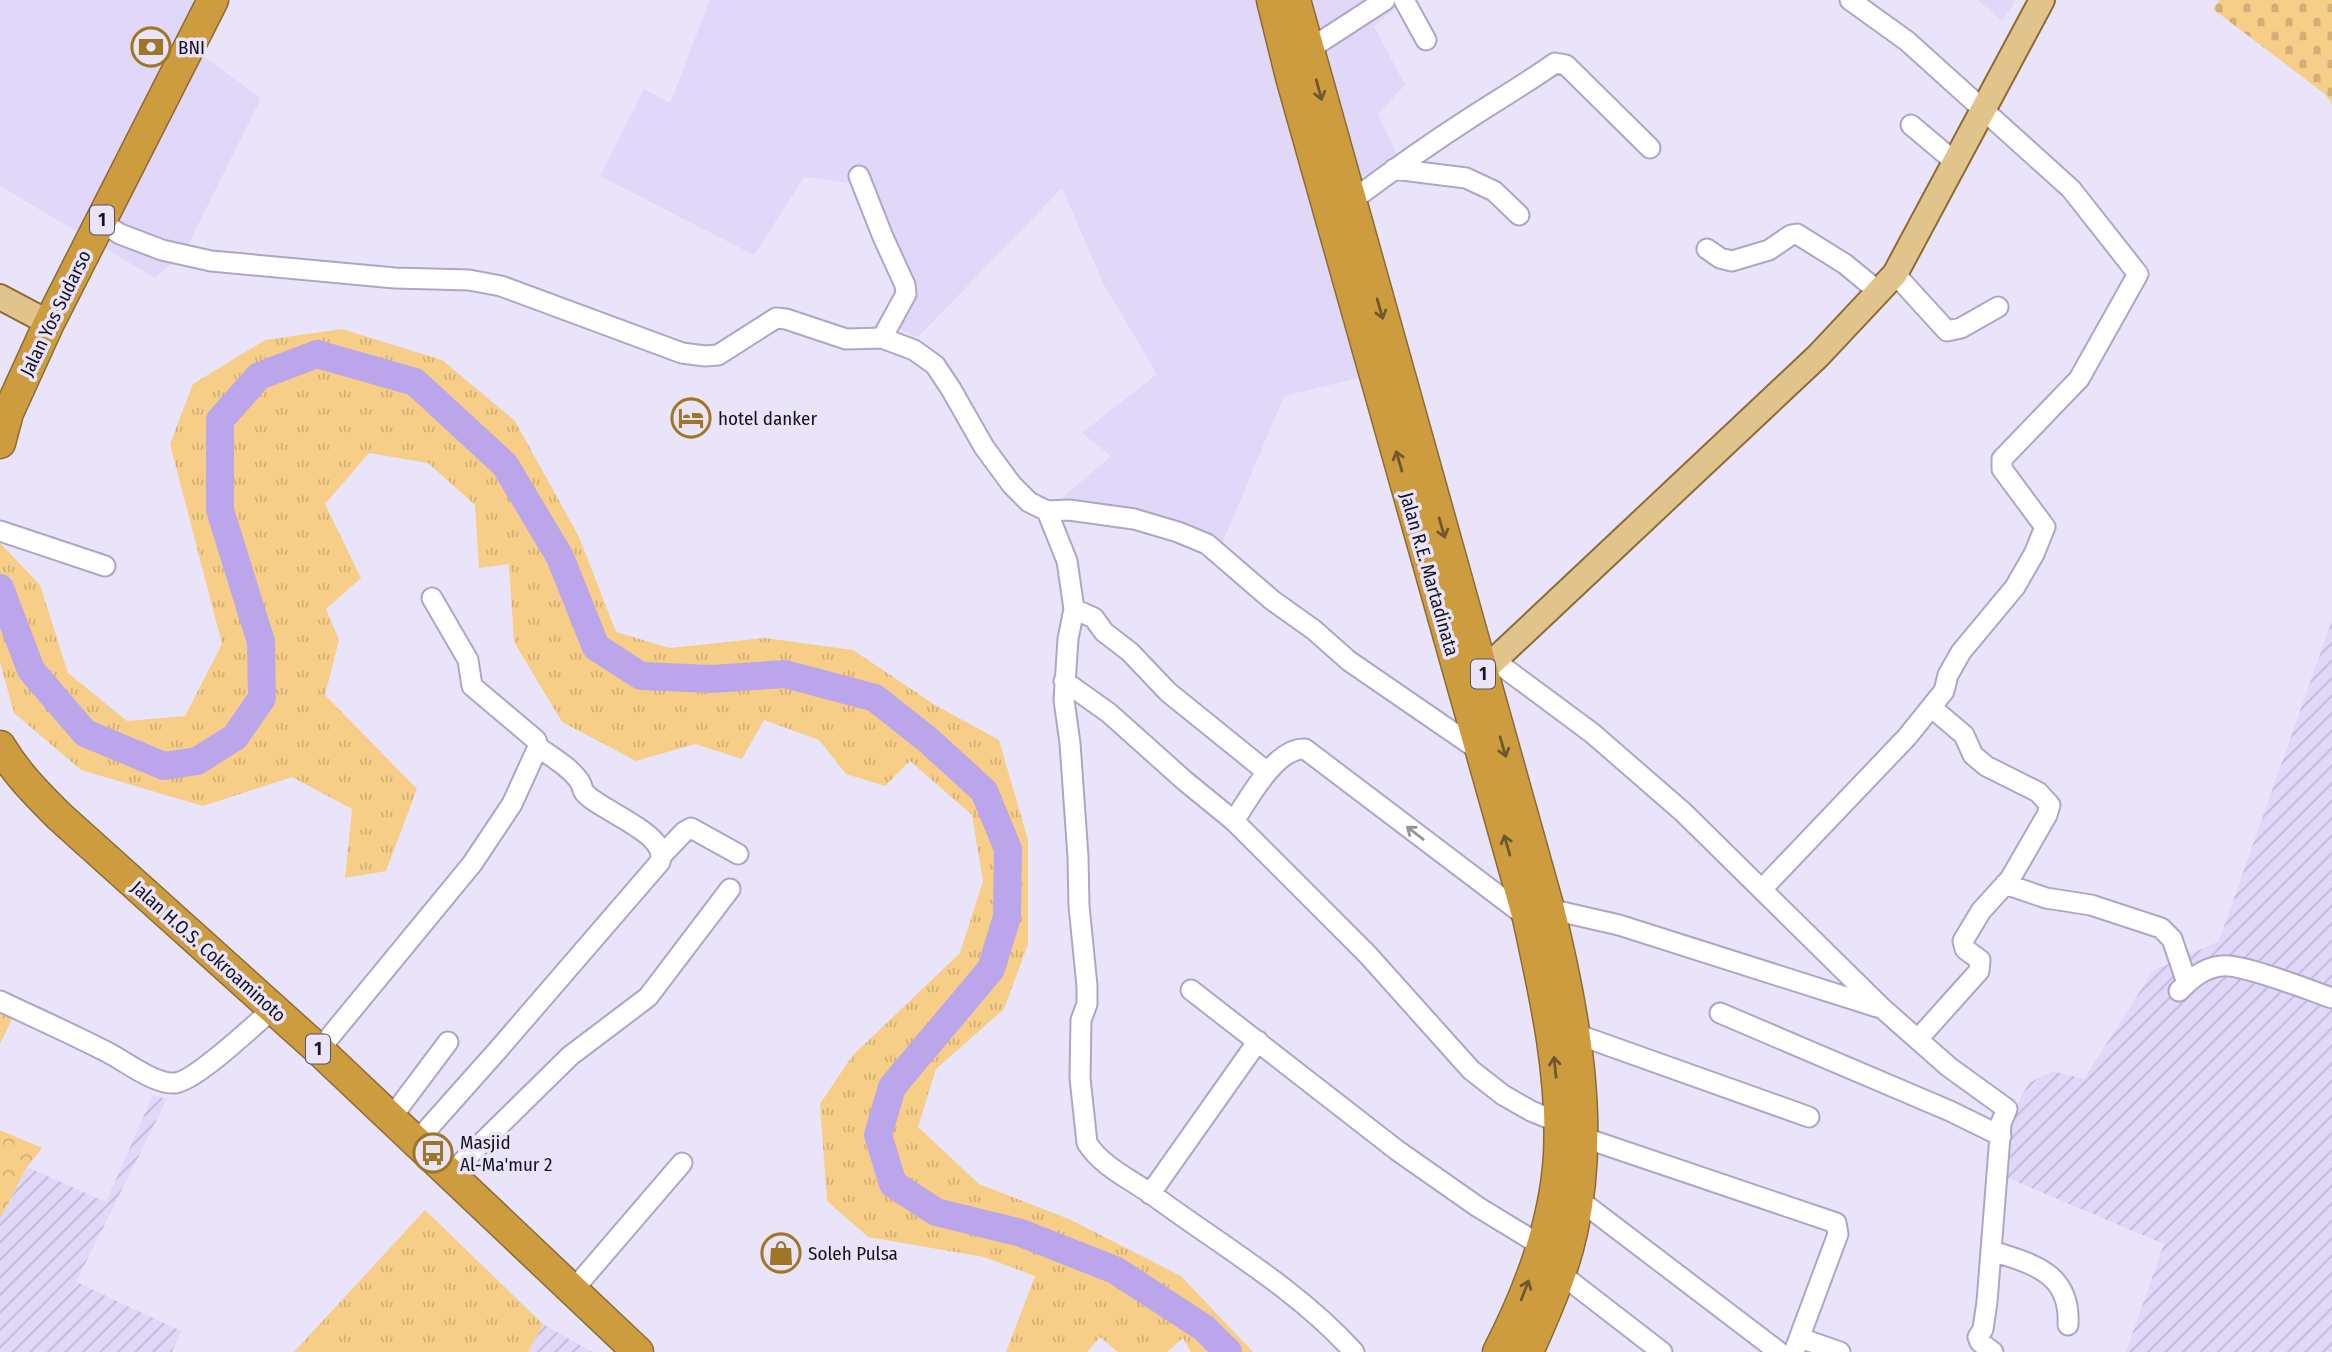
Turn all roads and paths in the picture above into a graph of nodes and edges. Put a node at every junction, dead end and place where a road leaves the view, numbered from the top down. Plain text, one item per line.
1 (213, 0) edge
2 (1272, 0) edge
3 (1295, 0) edge
4 (1385, 0) edge
5 (1850, 0) edge
6 (2042, 0) edge
7 (1410, 2) edge
8 (1426, 40) dead end
9 (1308, 50) junction
10 (1983, 108) junction
11 (1911, 124) dead end
12 (1650, 148) dead end
13 (1955, 162) junction
14 (1394, 169) junction
15 (859, 176) dead end
16 (1350, 202) junction
17 (1519, 215) dead end
18 (101, 222) junction
19 (1707, 249) dead end
20 (1887, 283) junction
21 (0, 297) edge
22 (1998, 307) dead end
23 (49, 323) junction
24 (882, 338) junction
25 (0, 439) edge
26 (1047, 512) junction
27 (0, 531) edge
28 (105, 566) dead end
29 (432, 598) dead end
30 (1074, 609) junction
31 (1488, 667) junction
32 (1064, 681) junction
33 (1931, 706) junction
34 (0, 746) edge
35 (538, 747) junction
36 (1480, 751) junction
37 (1266, 772) junction
38 (1234, 821) junction
39 (663, 854) junction
40 (738, 854) dead end
41 (2005, 884) junction
42 (730, 889) dead end
43 (1762, 889) junction
44 (1538, 913) junction
45 (1191, 990) dead end
46 (2332, 998) edge
47 (0, 1001) edge
48 (1882, 1008) junction
49 (273, 1009) junction
50 (1720, 1013) dead end
51 (1576, 1034) junction
52 (1918, 1039) junction
53 (1258, 1041) junction
54 (448, 1042) dead end
55 (318, 1050) junction
56 (1809, 1117) dead end
57 (391, 1118) junction
58 (1570, 1130) junction
59 (2001, 1136) junction
60 (416, 1142) junction
61 (682, 1163) dead end
62 (450, 1174) junction
63 (1150, 1194) junction
64 (1578, 1199) junction
65 (1542, 1246) junction
66 (1992, 1251) junction
67 (1561, 1274) junction
68 (573, 1290) junction
69 (2068, 1325) dead end
70 (1797, 1345) edge
71 (638, 1352) edge
72 (1354, 1352) edge
73 (1498, 1352) edge
74 (1528, 1352) edge
75 (1662, 1352) edge
76 (1779, 1352) edge
77 (1840, 1352) edge
78 (1993, 1352) edge

1 - 18 highway, Jalan Yos Sudarso / 1
36 -> 2 highway, Jalan R.E. Martadinata / 1
3 - 9 highway, Jalan R.E. Martadinata / 1
4 - 9 street
5 - 10 street
6 - 10 main road
7 - 8 street
9 -> 16 highway, Jalan R.E. Martadinata / 1
10 - 13 main road
10 - 33 street
11 - 13 street
12 - 14 street
13 - 20 main road
14 - 16 street
14 - 17 street
15 - 24 street
16 -> 31 highway, Jalan R.E. Martadinata / 1
18 - 23 highway, Jalan Yos Sudarso / 1
18 - 24 street
19 - 20 street
20 - 22 street
20 - 31 main road
21 - 23 main road
23 - 25 highway, Jalan Yos Sudarso / 1
24 - 26 street
26 - 30 street
26 - 36 street
27 - 28 street
29 - 35 street
30 - 32 street
30 - 37 street
31 - 43 street
31 -> 44 highway, Jalan R.E. Martadinata / 1
32 - 38 street
32 - 63 street
33 - 41 street
33 - 43 street
34 - 49 highway, Jalan H.O.S. Cokroaminoto / 1
35 - 39 street
35 - 55 street
44 -> 36 highway, Jalan R.E. Martadinata / 1
37 - 38 street
44 -> 37 street
38 - 58 street
39 - 40 street
39 - 60 street
41 - 46 street
41 - 52 street
42 - 62 street
43 - 48 street
44 - 48 street
44 - 51 highway, Jalan R.E. Martadinata / 1
58 -> 44 highway, Jalan R.E. Martadinata / 1
45 - 53 street
47 - 49 street
48 - 52 street
49 - 55 highway, Jalan H.O.S. Cokroaminoto / 1
50 - 59 street
51 - 56 street
51 - 58 highway, Jalan R.E. Martadinata / 1
52 - 59 street
53 - 63 street
53 - 65 street
54 - 57 street
55 - 57 highway, Jalan H.O.S. Cokroaminoto / 1
57 - 60 highway, Jalan H.O.S. Cokroaminoto / 1
58 - 64 highway, Jalan R.E. Martadinata / 1
58 - 65 highway, Jalan R.E. Martadinata / 1
58 - 70 street
59 - 66 street
60 - 62 highway, Jalan H.O.S. Cokroaminoto / 1
61 - 68 street
62 - 68 highway, Jalan H.O.S. Cokroaminoto / 1
63 - 72 street
64 - 67 highway, Jalan R.E. Martadinata / 1
64 - 76 street
73 -> 65 highway, Jalan R.E. Martadinata / 1
66 - 69 street
66 - 78 street
67 - 74 highway, Jalan R.E. Martadinata / 1
67 - 75 street
68 - 71 highway, Jalan H.O.S. Cokroaminoto / 1
70 - 77 street

